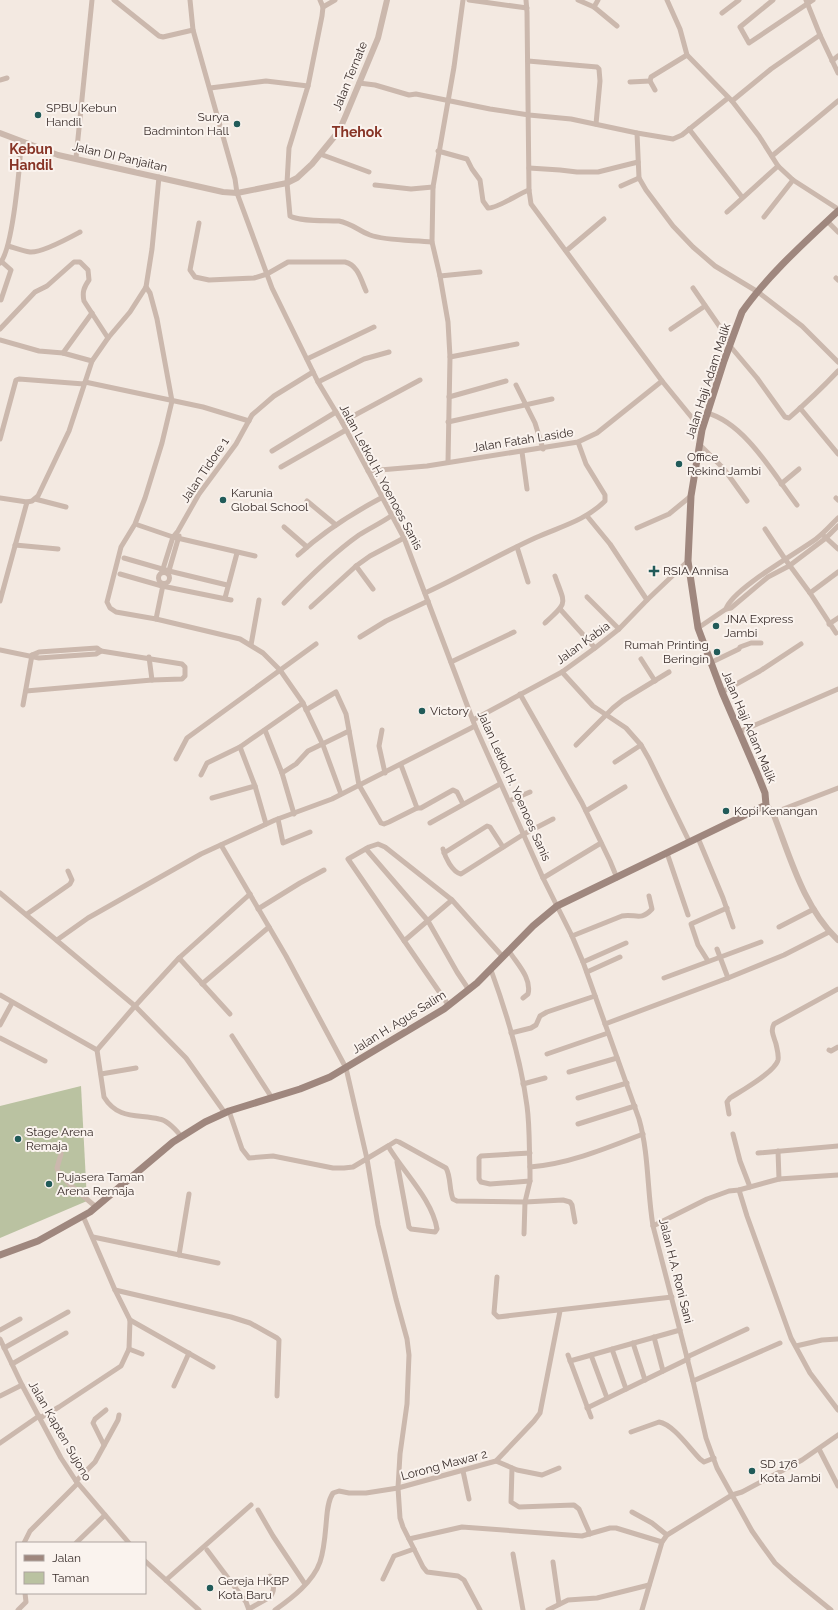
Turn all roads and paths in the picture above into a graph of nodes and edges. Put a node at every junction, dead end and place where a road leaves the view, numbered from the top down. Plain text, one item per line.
1 (92, 0) edge
2 (114, 0) edge
3 (190, 0) edge
4 (320, 0) edge
5 (335, 0) edge
6 (387, 0) edge
7 (463, 0) edge
8 (469, 0) edge
9 (526, 0) edge
10 (578, 0) edge
11 (598, 0) edge
12 (667, 0) edge
13 (739, 0) edge
14 (773, 0) edge
15 (813, 0) edge
16 (807, 2) edge
17 (323, 7) junction
18 (527, 8) junction
19 (594, 8) junction
20 (722, 13) dead end
21 (617, 26) dead end
22 (193, 30) junction
23 (820, 35) junction
24 (687, 55) junction
25 (838, 56) edge
26 (528, 61) junction
27 (832, 61) junction
28 (838, 74) edge
29 (8, 78) dead end
30 (0, 80) edge
31 (650, 81) junction
32 (359, 82) junction
33 (630, 82) dead end
34 (308, 86) junction
35 (210, 88) junction
36 (655, 90) dead end
37 (730, 100) junction
38 (447, 101) junction
39 (838, 101) edge
40 (529, 115) junction
41 (596, 124) junction
42 (689, 129) junction
43 (0, 133) edge
44 (636, 133) junction
45 (21, 142) junction
46 (438, 151) junction
47 (320, 154) junction
48 (772, 156) junction
49 (76, 158) junction
50 (638, 162) junction
51 (778, 166) junction
52 (529, 168) junction
53 (369, 172) dead end
54 (159, 177) junction
55 (639, 178) junction
56 (793, 180) junction
57 (287, 183) junction
58 (375, 185) dead end
59 (621, 186) dead end
60 (433, 188) junction
61 (529, 190) junction
62 (237, 194) junction
63 (742, 198) junction
64 (838, 210) edge
65 (727, 212) dead end
66 (764, 217) dead end
67 (604, 219) dead end
68 (827, 221) junction
69 (199, 223) dead end
70 (80, 232) dead end
71 (838, 232) edge
72 (432, 242) junction
73 (8, 246) junction
74 (566, 251) junction
75 (1, 263) edge
76 (480, 272) dead end
77 (268, 274) junction
78 (440, 276) junction
79 (146, 287) junction
80 (693, 288) dead end
81 (366, 291) dead end
82 (758, 292) junction
83 (1, 300) edge
84 (705, 306) junction
85 (92, 313) junction
86 (374, 327) dead end
87 (671, 329) dead end
88 (0, 330) edge
89 (108, 338) junction
90 (0, 340) edge
91 (518, 344) dead end
92 (730, 345) junction
93 (389, 352) dead end
94 (63, 353) junction
95 (450, 357) junction
96 (307, 359) junction
97 (92, 361) junction
98 (838, 362) edge
99 (838, 371) edge
100 (313, 372) junction
101 (420, 380) dead end
102 (506, 381) dead end
103 (662, 381) junction
104 (318, 382) junction
105 (85, 383) junction
106 (516, 384) dead end
107 (449, 397) junction
108 (552, 399) dead end
109 (172, 401) junction
110 (526, 405) junction
111 (800, 408) junction
112 (336, 412) junction
113 (707, 413) junction
114 (3, 420) edge
115 (249, 421) junction
116 (342, 422) junction
117 (448, 422) junction
118 (346, 430) junction
119 (702, 430) junction
120 (0, 439) edge
121 (578, 442) junction
122 (699, 444) junction
123 (543, 449) junction
124 (272, 451) dead end
125 (522, 452) junction
126 (838, 454) edge
127 (448, 462) junction
128 (281, 468) dead end
129 (799, 469) dead end
130 (368, 471) junction
131 (781, 484) junction
132 (527, 489) dead end
133 (691, 496) junction
134 (0, 498) edge
135 (381, 498) junction
136 (35, 499) junction
137 (307, 501) dead end
138 (747, 501) dead end
139 (27, 502) junction
140 (797, 505) dead end
141 (66, 507) dead end
142 (391, 516) junction
143 (587, 516) junction
144 (838, 518) edge
145 (138, 525) dead end
146 (336, 525) junction
147 (838, 526) edge
148 (284, 527) dead end
149 (637, 528) dead end
150 (765, 529) dead end
151 (178, 531) junction
152 (824, 536) junction
153 (173, 537) junction
154 (180, 538) junction
155 (404, 538) junction
156 (15, 545) junction
157 (307, 547) junction
158 (517, 547) junction
159 (836, 548) edge
160 (58, 550) dead end
161 (237, 552) junction
162 (838, 555) edge
163 (255, 556) dead end
164 (298, 556) dead end
165 (124, 558) dead end
166 (785, 559) junction
167 (688, 561) junction
168 (356, 566) junction
169 (789, 566) junction
170 (166, 572) junction
171 (838, 572) edge
172 (120, 574) dead end
173 (767, 575) junction
174 (555, 576) dead end
175 (528, 582) dead end
176 (163, 585) junction
177 (228, 585) junction
178 (373, 589) dead end
179 (425, 593) junction
180 (810, 593) junction
181 (587, 597) dead end
182 (225, 598) junction
183 (231, 600) dead end
184 (259, 600) dead end
185 (647, 600) junction
186 (0, 601) edge
187 (428, 601) junction
188 (284, 603) dead end
189 (311, 607) dead end
190 (560, 609) junction
191 (838, 618) edge
192 (156, 619) junction
193 (545, 623) dead end
194 (829, 624) junction
195 (698, 628) junction
196 (619, 629) junction
197 (514, 632) dead end
198 (836, 633) dead end
199 (360, 637) dead end
200 (761, 643) dead end
201 (316, 644) dead end
202 (801, 644) dead end
203 (251, 645) junction
204 (595, 648) junction
205 (0, 650) edge
206 (32, 655) junction
207 (149, 657) junction
208 (641, 659) dead end
209 (451, 662) junction
210 (710, 663) junction
211 (280, 670) junction
212 (562, 672) junction
213 (669, 672) dead end
214 (152, 680) junction
215 (655, 681) junction
216 (838, 689) edge
217 (26, 691) junction
218 (722, 692) junction
219 (520, 694) junction
220 (303, 703) junction
221 (23, 705) dead end
222 (306, 710) junction
223 (606, 715) junction
224 (473, 720) junction
225 (475, 726) junction
226 (266, 730) junction
227 (382, 730) dead end
228 (349, 732) junction
229 (739, 732) junction
230 (323, 745) junction
231 (576, 745) dead end
232 (640, 745) junction
233 (240, 747) junction
234 (176, 760) dead end
235 (615, 762) dead end
236 (401, 765) junction
237 (282, 773) junction
238 (385, 773) junction
239 (201, 775) dead end
240 (500, 784) junction
241 (359, 785) junction
242 (255, 786) junction
243 (625, 787) dead end
244 (838, 788) edge
245 (530, 792) dead end
246 (341, 794) junction
247 (212, 798) dead end
248 (509, 801) junction
249 (463, 804) junction
250 (766, 805) junction
251 (417, 808) junction
252 (586, 811) junction
253 (773, 813) junction
254 (294, 814) junction
255 (278, 819) junction
256 (553, 819) dead end
257 (430, 823) dead end
258 (266, 824) junction
259 (310, 832) dead end
260 (524, 834) junction
261 (698, 838) junction
262 (689, 842) junction
263 (601, 843) junction
264 (221, 845) junction
265 (503, 847) junction
266 (366, 849) junction
267 (667, 853) junction
268 (324, 870) dead end
269 (68, 871) dead end
270 (543, 878) junction
271 (616, 878) junction
272 (0, 893) edge
273 (250, 894) junction
274 (649, 896) dead end
275 (452, 900) junction
276 (557, 906) junction
277 (726, 908) junction
278 (258, 909) junction
279 (814, 910) junction
280 (27, 914) junction
281 (688, 915) dead end
282 (428, 921) junction
283 (733, 927) dead end
284 (779, 927) dead end
285 (269, 928) junction
286 (829, 932) junction
287 (572, 936) junction
288 (58, 940) junction
289 (838, 940) edge
290 (404, 941) junction
291 (761, 942) dead end
292 (626, 943) dead end
293 (717, 949) dead end
294 (509, 951) junction
295 (503, 957) junction
296 (620, 957) dead end
297 (719, 957) junction
298 (179, 958) junction
299 (708, 961) junction
300 (583, 962) junction
301 (491, 970) junction
302 (586, 972) junction
303 (664, 978) dead end
304 (728, 978) junction
305 (202, 984) junction
306 (838, 989) edge
307 (469, 990) junction
308 (0, 995) edge
309 (595, 996) junction
310 (523, 998) dead end
311 (12, 1002) junction
312 (135, 1006) junction
313 (449, 1006) junction
314 (230, 1014) dead end
315 (605, 1024) junction
316 (0, 1026) edge
317 (511, 1033) junction
318 (608, 1033) junction
319 (232, 1036) dead end
320 (0, 1038) edge
321 (838, 1047) edge
322 (97, 1050) junction
323 (829, 1050) dead end
324 (547, 1054) dead end
325 (617, 1058) junction
326 (45, 1061) dead end
327 (136, 1068) dead end
328 (346, 1068) junction
329 (570, 1072) dead end
330 (101, 1074) junction
331 (545, 1078) dead end
332 (523, 1084) junction
333 (626, 1084) junction
334 (272, 1098) junction
335 (578, 1098) dead end
336 (634, 1106) junction
337 (227, 1112) junction
338 (729, 1114) dead end
339 (578, 1124) dead end
340 (643, 1134) junction
341 (733, 1134) dead end
342 (181, 1136) junction
343 (388, 1146) junction
344 (838, 1146) edge
345 (778, 1151) junction
346 (530, 1153) junction
347 (758, 1153) dead end
348 (61, 1154) dead end
349 (367, 1159) junction
350 (397, 1162) junction
351 (530, 1167) junction
352 (838, 1175) edge
353 (779, 1179) junction
354 (530, 1181) junction
355 (750, 1187) junction
356 (739, 1190) junction
357 (189, 1194) dead end
358 (525, 1202) junction
359 (96, 1207) junction
360 (83, 1216) junction
361 (574, 1222) dead end
362 (653, 1226) junction
363 (524, 1234) dead end
364 (93, 1237) junction
365 (0, 1255) edge
366 (179, 1255) junction
367 (218, 1263) dead end
368 (497, 1277) dead end
369 (115, 1290) junction
370 (672, 1297) junction
371 (560, 1311) junction
372 (68, 1312) dead end
373 (20, 1319) dead end
374 (130, 1320) junction
375 (747, 1329) dead end
376 (0, 1330) edge
377 (680, 1330) junction
378 (66, 1333) dead end
379 (654, 1337) junction
380 (0, 1339) edge
381 (838, 1339) edge
382 (633, 1343) junction
383 (780, 1343) dead end
384 (796, 1346) junction
385 (4, 1348) junction
386 (129, 1348) junction
387 (612, 1349) junction
388 (189, 1353) junction
389 (142, 1354) dead end
390 (568, 1355) dead end
391 (591, 1355) junction
392 (687, 1358) junction
393 (570, 1361) junction
394 (12, 1364) junction
395 (213, 1367) dead end
396 (664, 1371) junction
397 (645, 1380) junction
398 (693, 1381) junction
399 (22, 1385) junction
400 (174, 1386) dead end
401 (626, 1389) junction
402 (0, 1396) edge
403 (277, 1396) dead end
404 (607, 1398) junction
405 (587, 1408) junction
406 (106, 1410) dead end
407 (838, 1410) edge
408 (119, 1415) dead end
409 (40, 1417) junction
410 (591, 1417) dead end
411 (631, 1432) dead end
412 (838, 1436) edge
413 (0, 1443) edge
414 (104, 1445) junction
415 (819, 1449) junction
416 (714, 1458) junction
417 (496, 1461) junction
418 (512, 1468) junction
419 (559, 1468) dead end
420 (463, 1471) junction
421 (76, 1482) junction
422 (838, 1486) edge
423 (398, 1488) junction
424 (732, 1495) junction
425 (469, 1499) dead end
426 (251, 1505) dead end
427 (258, 1510) dead end
428 (632, 1512) dead end
429 (105, 1515) junction
430 (590, 1534) junction
431 (667, 1535) junction
432 (409, 1539) junction
433 (24, 1542) edge
434 (77, 1542) edge
435 (128, 1542) edge
436 (662, 1542) junction
437 (207, 1550) dead end
438 (414, 1550) junction
439 (513, 1554) dead end
440 (146, 1562) edge
441 (553, 1562) dead end
442 (270, 1576) dead end
443 (383, 1579) dead end
444 (166, 1580) junction
445 (305, 1584) junction
446 (650, 1585) junction
447 (26, 1594) edge
448 (559, 1604) junction
449 (18, 1610) edge
450 (199, 1610) edge
451 (249, 1610) edge
452 (275, 1610) edge
453 (480, 1610) edge
454 (523, 1610) edge
455 (548, 1610) edge
456 (642, 1610) edge
457 (832, 1610) edge

1 - 49 street
2 - 22 street
3 - 22 street, Jalan Letkol H. Yoenoes Sanis
4 - 17 street
5 - 17 street
6 - 32 street, Jalan Ternate
7 - 38 street
8 - 18 street
9 - 18 street
10 - 19 street
11 - 19 street
12 - 24 street
13 - 20 street
14 - 16 street
15 - 16 street
16 - 23 street
17 - 34 street
18 - 26 street
19 - 21 street
22 - 35 street, Jalan Letkol H. Yoenoes Sanis
23 - 27 street
23 - 37 street
24 - 31 street
24 - 37 street
25 - 27 street
26 - 40 street
26 - 41 street
27 - 28 street
29 - 30 street
31 - 33 street
31 - 36 street
32 - 38 street
32 - 47 street, Jalan Ternate
34 - 35 street
34 - 57 street
35 - 62 street, Jalan Letkol H. Yoenoes Sanis
37 - 42 street
37 - 48 street
38 - 40 street
38 - 46 street
39 - 48 street
40 - 41 street
40 - 52 street
41 - 44 street
42 - 44 street
42 - 63 street
43 - 45 street, Jalan DI Panjaitan
44 - 50 street
45 - 49 street, Jalan DI Panjaitan
45 - 73 street
46 - 60 street
46 - 61 street
47 - 53 street
47 - 57 street, Jalan Ternate
48 - 51 street
49 - 54 street, Jalan DI Panjaitan
50 - 52 street
50 - 55 street
51 - 56 street
51 - 63 street
52 - 61 street
54 - 62 street, Jalan DI Panjaitan
54 - 79 street
55 - 59 street
55 - 82 street
56 - 64 street
56 - 66 street
57 - 62 street, Jalan Ternate
57 - 72 street
58 - 60 street
60 - 72 street
61 - 74 street
62 - 77 street, Jalan Letkol H. Yoenoes Sanis
63 - 65 street
64 - 68 main road, Jalan Haji Adam Malik
67 - 74 street
68 - 71 street
68 - 82 main road, Jalan Haji Adam Malik
69 - 77 street
70 - 73 street
72 - 78 street
73 - 75 street
74 - 103 street
75 - 83 street
76 - 78 street
77 - 81 street
77 - 96 street, Jalan Letkol H. Yoenoes Sanis
78 - 95 street
79 - 89 street
79 - 109 street
80 - 84 street
82 - 92 main road, Jalan Haji Adam Malik
82 - 98 street
84 - 87 street
84 - 92 street
85 - 88 street
85 - 89 street
85 - 94 street
86 - 96 street
89 - 97 street
90 - 94 street
91 - 95 street
92 - 111 street
92 - 113 main road, Jalan Haji Adam Malik
93 - 104 street
94 - 97 street
95 - 107 street
96 - 100 street, Jalan Letkol H. Yoenoes Sanis
97 - 105 street
99 - 111 street
100 - 104 street, Jalan Letkol H. Yoenoes Sanis
100 - 115 street, Jalan Tidore 1
101 - 116 street
102 - 107 street
103 - 119 street
103 - 121 street, Jalan Fatah Laside
104 - 112 street, Jalan Letkol H. Yoenoes Sanis
105 - 109 street
105 - 114 street
105 - 136 street
106 - 110 street
107 - 117 street
108 - 110 street
109 - 115 street
109 - 192 street
110 - 117 street
110 - 123 street
111 - 126 street
112 - 116 street, Jalan Letkol H. Yoenoes Sanis
112 - 124 street
113 - 119 main road, Jalan Haji Adam Malik
113 - 131 street
114 - 120 street
115 - 151 street, Jalan Tidore 1
116 - 118 street, Jalan Letkol H. Yoenoes Sanis
117 - 127 street
118 - 128 street
118 - 130 street, Jalan Letkol H. Yoenoes Sanis
119 - 122 main road, Jalan Haji Adam Malik
121 - 123 street, Jalan Fatah Laside
121 - 143 street
122 - 133 main road, Jalan Haji Adam Malik
122 - 138 street
123 - 125 street, Jalan Fatah Laside
125 - 127 street, Jalan Fatah Laside
125 - 132 street
127 - 130 street, Jalan Fatah Laside
129 - 131 street
130 - 135 street, Jalan Letkol H. Yoenoes Sanis
131 - 140 street
133 - 149 street
133 - 167 main road, Jalan Haji Adam Malik
134 - 139 street
135 - 142 street, Jalan Letkol H. Yoenoes Sanis
135 - 146 street
136 - 139 street
136 - 141 street
137 - 146 street
139 - 156 street
142 - 155 street, Jalan Letkol H. Yoenoes Sanis
142 - 188 street
143 - 158 street
143 - 185 street
144 - 152 street
145 - 153 street
146 - 157 street
147 - 152 street
148 - 157 street
150 - 166 street
151 - 153 street, Jalan Tidore 1
151 - 154 street
152 - 159 street
152 - 166 street
152 - 169 street
153 - 154 street
153 - 170 street
154 - 161 street
154 - 170 street
155 - 168 street
155 - 179 street, Jalan Letkol H. Yoenoes Sanis
156 - 160 street
156 - 186 street
157 - 164 street
158 - 175 street
158 - 179 street
159 - 162 street
161 - 163 street
161 - 177 street
165 - 170 street
166 - 169 street
166 - 173 street
167 - 185 street, Jalan Kabia
167 - 195 main road, Jalan Haji Adam Malik
168 - 178 street
168 - 189 street
169 - 173 street
169 - 180 street
170 - 176 street
170 - 176 street
170 - 177 street
171 - 180 street
172 - 176 street
173 - 195 street
174 - 190 street
176 - 182 street
176 - 192 street
177 - 182 street
179 - 187 street, Jalan Letkol H. Yoenoes Sanis
180 - 194 street
181 - 196 street
182 - 183 street
184 - 203 street
185 - 196 street, Jalan Kabia
187 - 199 street
187 - 209 street, Jalan Letkol H. Yoenoes Sanis
190 - 193 street
190 - 204 street
191 - 194 street
192 - 203 street
194 - 198 street
195 - 210 main road, Jalan Haji Adam Malik
196 - 204 street, Jalan Kabia
197 - 209 street
200 - 210 street
201 - 211 street
202 - 218 street
203 - 211 street
204 - 212 street, Jalan Kabia
205 - 206 street
206 - 207 street
206 - 217 street
207 - 214 street
207 - 214 street
208 - 215 street
209 - 224 street, Jalan Letkol H. Yoenoes Sanis
210 - 218 main road, Jalan Haji Adam Malik
211 - 220 street
211 - 234 street
212 - 219 street, Jalan Kabia
212 - 223 street
213 - 215 street
214 - 217 street
215 - 223 street
216 - 229 street
217 - 221 street
218 - 229 main road, Jalan Haji Adam Malik
219 - 224 street, Jalan Kabia
219 - 252 street
220 - 222 street
220 - 226 street
222 - 228 street
222 - 230 street
223 - 231 street
223 - 232 street
224 - 225 street, Jalan Letkol H. Yoenoes Sanis
225 - 236 street
225 - 240 street, Jalan Letkol H. Yoenoes Sanis
226 - 233 street
226 - 237 street
227 - 238 street
228 - 230 street
228 - 241 street
229 - 250 main road, Jalan Haji Adam Malik
230 - 237 street
230 - 246 street
232 - 235 street
232 - 262 street
233 - 239 street
233 - 242 street
236 - 238 street
236 - 251 street
237 - 254 street
238 - 241 street
240 - 248 street, Jalan Letkol H. Yoenoes Sanis
240 - 249 street
241 - 246 street
241 - 251 street
242 - 247 street
242 - 258 street
243 - 252 street
244 - 253 street
245 - 248 street
246 - 254 street
248 - 260 street, Jalan Letkol H. Yoenoes Sanis
249 - 251 street
249 - 257 street
250 - 253 street
250 - 261 main road
252 - 263 street
253 - 279 street
254 - 255 street
255 - 258 street
255 - 259 street
256 - 260 street
258 - 264 street
260 - 265 street
260 - 270 street, Jalan Letkol H. Yoenoes Sanis
261 - 262 main road
261 - 277 street
262 - 267 main road
263 - 270 street
263 - 271 street
264 - 273 street
264 - 288 street
265 - 265 street
266 - 275 street
266 - 282 street
266 - 290 street
267 - 271 main road
267 - 281 street
268 - 278 street
269 - 280 street
270 - 276 street, Jalan Letkol H. Yoenoes Sanis
271 - 276 main road
272 - 280 street
273 - 278 street
273 - 298 street
274 - 287 street
275 - 282 street
275 - 295 street
276 - 287 street, Jalan H.A. Roni Sani
276 - 294 main road, Jalan H. Agus Salim
277 - 283 street
277 - 299 street
278 - 285 street
279 - 284 street
279 - 286 street
280 - 288 street
282 - 290 street
282 - 307 street
285 - 305 street
285 - 328 street
286 - 289 street
286 - 304 street
287 - 300 street, Jalan H.A. Roni Sani
288 - 312 street
290 - 313 street
291 - 297 street
292 - 300 street
293 - 297 street
294 - 295 main road, Jalan H. Agus Salim
294 - 310 street
295 - 301 main road, Jalan H. Agus Salim
296 - 302 street
297 - 299 street
297 - 304 street
298 - 305 street
298 - 312 street
299 - 303 street
300 - 302 street, Jalan H.A. Roni Sani
301 - 307 main road, Jalan H. Agus Salim
301 - 317 street
302 - 309 street, Jalan H.A. Roni Sani
304 - 315 street
305 - 314 street
306 - 338 street
307 - 313 main road, Jalan H. Agus Salim
308 - 311 street
309 - 315 street, Jalan H.A. Roni Sani
309 - 317 street
311 - 316 street
311 - 322 street
312 - 322 street
312 - 337 street
313 - 328 main road, Jalan H. Agus Salim
315 - 318 street, Jalan H.A. Roni Sani
317 - 332 street
318 - 324 street
318 - 325 street, Jalan H.A. Roni Sani
319 - 334 street
320 - 326 street
321 - 323 street
322 - 330 street
325 - 329 street
325 - 333 street, Jalan H.A. Roni Sani
327 - 330 street
328 - 334 main road, Jalan H. Agus Salim
328 - 349 street
330 - 342 street
331 - 332 street
332 - 346 street
333 - 335 street
333 - 336 street, Jalan H.A. Roni Sani
334 - 337 main road, Jalan H. Agus Salim
336 - 339 street
336 - 340 street, Jalan H.A. Roni Sani
337 - 342 main road, Jalan H. Agus Salim
337 - 349 street
340 - 351 street
340 - 362 street, Jalan H.A. Roni Sani
341 - 355 street
342 - 359 main road, Jalan H. Agus Salim
343 - 349 street
343 - 350 street
343 - 358 street
344 - 345 street
345 - 347 street
345 - 353 street
346 - 351 street
346 - 354 street
348 - 359 street
349 - 423 street
350 - 350 street
351 - 354 street
352 - 353 street
353 - 355 street
354 - 358 street
355 - 356 street
356 - 362 street
356 - 384 street
357 - 366 street
358 - 361 street
358 - 363 street
359 - 360 main road, Jalan H. Agus Salim
360 - 364 street
360 - 365 main road, Jalan H. Agus Salim
362 - 370 street, Jalan H.A. Roni Sani
364 - 366 street
364 - 369 street
366 - 367 street
368 - 371 street
369 - 374 street
369 - 403 street
370 - 371 street
370 - 377 street, Jalan H.A. Roni Sani
371 - 417 street
372 - 385 street
373 - 376 street
374 - 386 street
374 - 388 street
375 - 392 street
377 - 379 street
377 - 392 street, Jalan H.A. Roni Sani
378 - 394 street
379 - 382 street
379 - 396 street
380 - 385 street, Jalan Kapten Sujono
381 - 384 street
382 - 387 street
382 - 397 street
383 - 398 street
384 - 407 street
385 - 394 street, Jalan Kapten Sujono
386 - 389 street
386 - 409 street
387 - 391 street
387 - 401 street
388 - 395 street
388 - 400 street
390 - 393 street
391 - 393 street
391 - 404 street
392 - 396 street
392 - 398 street, Jalan H.A. Roni Sani
393 - 405 street
394 - 399 street, Jalan Kapten Sujono
396 - 397 street
397 - 401 street
398 - 416 street, Jalan H.A. Roni Sani
399 - 402 street
399 - 409 street, Jalan Kapten Sujono
401 - 404 street
404 - 405 street
405 - 410 street
406 - 414 street
408 - 414 street
409 - 413 street
409 - 421 street, Jalan Kapten Sujono
411 - 416 street
412 - 415 street
414 - 421 street
415 - 422 street
415 - 424 street
416 - 424 street, Jalan H.A. Roni Sani
417 - 418 street
417 - 420 street, Lorong Mawar 2
418 - 419 street
418 - 430 street
420 - 423 street, Lorong Mawar 2
420 - 425 street
421 - 429 street, Jalan Kapten Sujono
421 - 433 street
423 - 432 street
423 - 445 street, Lorong Mawar 2
424 - 431 street
424 - 457 street, Jalan H.A. Roni Sani
426 - 444 street
427 - 445 street
428 - 431 street
429 - 434 street
429 - 435 street, Jalan Kapten Sujono
430 - 432 street
430 - 436 street
431 - 436 street
432 - 438 street
436 - 446 street
437 - 451 street
438 - 443 street
438 - 453 street
439 - 454 street
440 - 444 street
441 - 448 street
442 - 451 street
444 - 450 street
445 - 452 street
446 - 448 street
446 - 456 street
447 - 449 street
448 - 455 street

